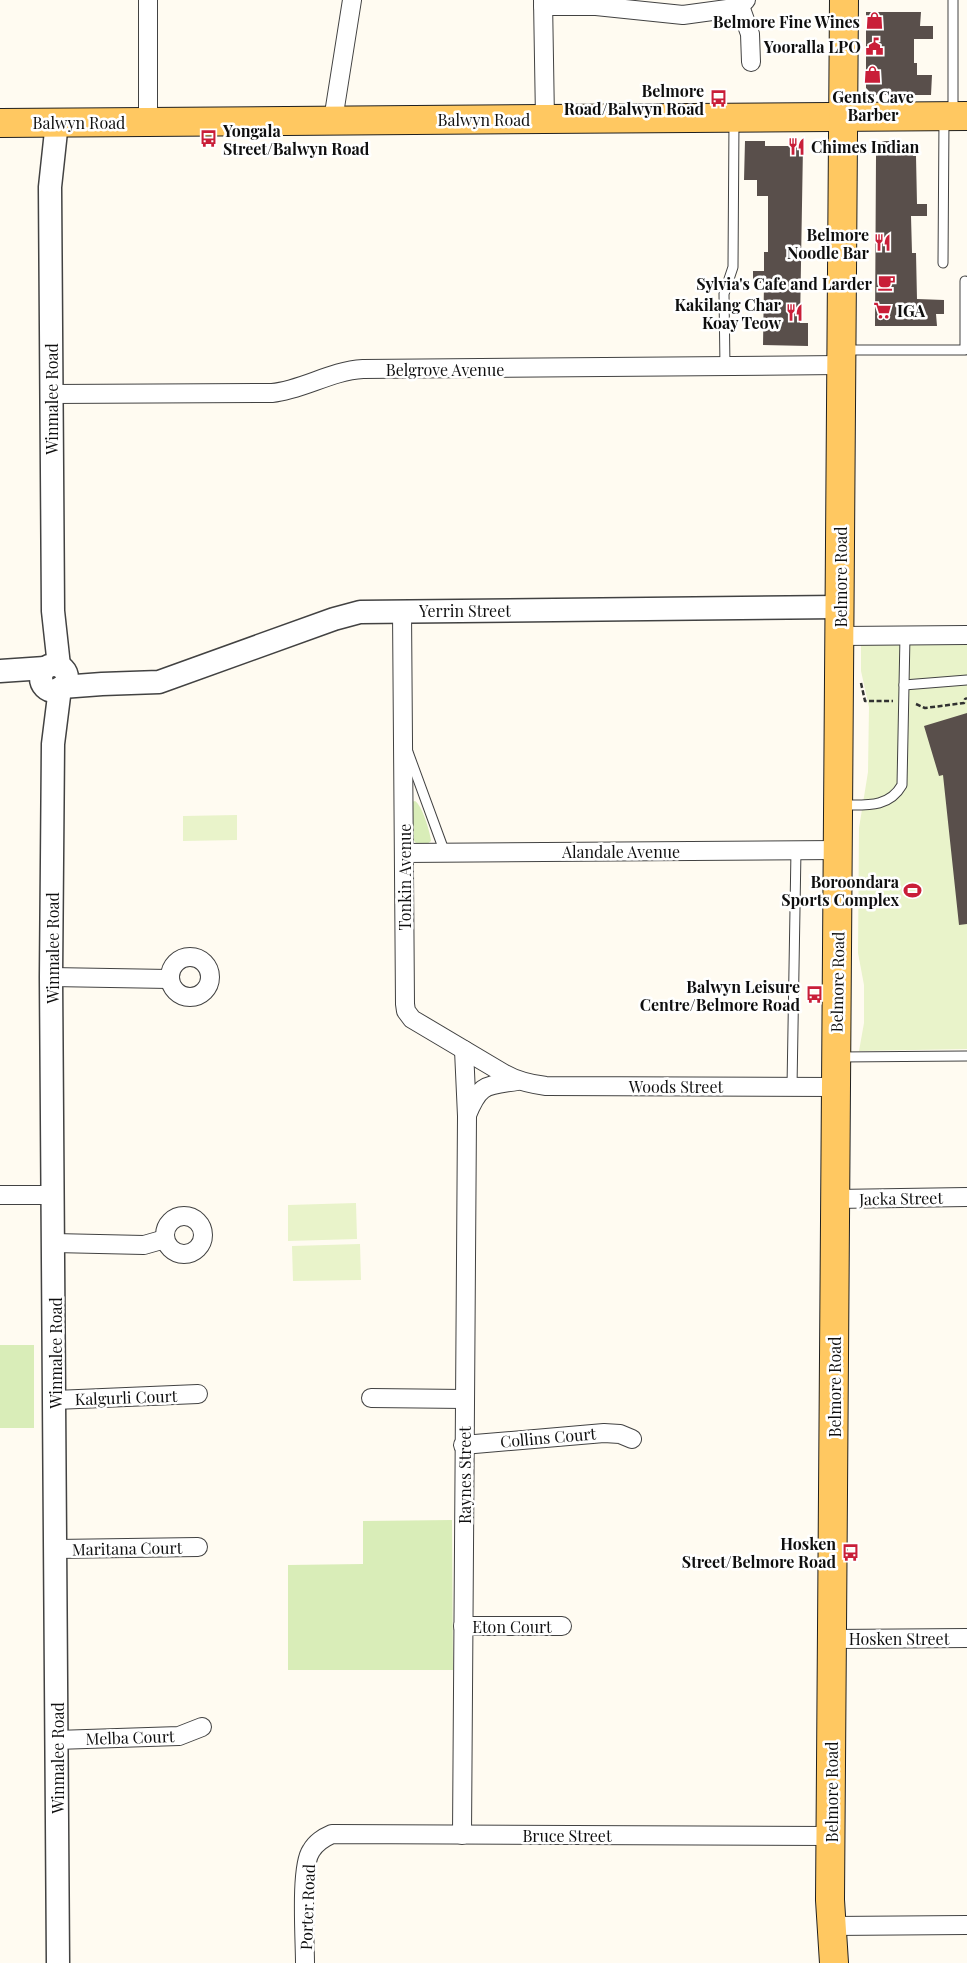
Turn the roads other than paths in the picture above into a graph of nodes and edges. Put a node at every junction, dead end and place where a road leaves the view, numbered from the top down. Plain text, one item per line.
1 (148, 0) edge
2 (352, 0) edge
3 (844, 0) edge
4 (953, 0) edge
5 (743, 3) edge
6 (543, 8) edge
7 (751, 62) dead end
8 (955, 116) edge
9 (843, 117) junction
10 (734, 118) junction
11 (545, 119) junction
12 (334, 120) junction
13 (50, 122) junction
14 (148, 122) junction
15 (0, 123) edge
16 (943, 263) dead end
17 (965, 281) dead end
18 (841, 358) junction
19 (725, 367) junction
20 (51, 394) junction
21 (840, 607) junction
22 (402, 611) junction
23 (967, 635) edge
24 (840, 636) junction
25 (905, 636) junction
26 (6, 671) edge
27 (53, 677) junction
28 (967, 680) edge
29 (904, 686) junction
30 (403, 738) junction
31 (838, 805) junction
32 (796, 850) junction
33 (838, 850) junction
34 (445, 852) junction
35 (404, 853) junction
36 (51, 978) junction
37 (169, 978) dead end
38 (464, 1050) junction
39 (967, 1056) edge
40 (836, 1057) junction
41 (518, 1081) junction
42 (792, 1087) junction
43 (836, 1087) junction
44 (467, 1116) junction
45 (0, 1195) edge
46 (54, 1195) junction
47 (967, 1197) edge
48 (835, 1198) junction
49 (165, 1240) dead end
50 (54, 1243) junction
51 (198, 1394) dead end
52 (371, 1398) dead end
53 (464, 1399) junction
54 (55, 1400) junction
55 (632, 1439) dead end
56 (463, 1445) junction
57 (198, 1547) dead end
58 (56, 1549) junction
59 (463, 1626) junction
60 (562, 1626) dead end
61 (967, 1638) edge
62 (832, 1639) junction
63 (202, 1727) dead end
64 (56, 1740) junction
65 (462, 1835) junction
66 (830, 1836) junction
67 (310, 1851) joint
68 (967, 1925) edge
69 (831, 1926) junction
70 (58, 1963) edge
71 (305, 1963) edge
72 (834, 1963) edge

1 - 14 street
2 - 12 street
3 - 9 main road, Belmore Road
4 - 8 lane
5 - 6 street
5 - 7 street
6 - 11 street
8 - 9 main road, Balwyn Road
8 - 16 lane
9 - 10 main road, Balwyn Road
9 - 18 main road, Belmore Road
10 - 11 main road, Balwyn Road
10 - 19 lane
11 - 12 main road, Balwyn Road
12 - 14 main road, Balwyn Road
13 - 14 main road, Balwyn Road
13 - 15 main road, Balwyn Road
13 - 20 street, Winmalee Road
17 - 18 lane
18 - 19 street, Belgrove Avenue
18 - 21 main road, Belmore Road
19 - 20 street, Belgrove Avenue
20 - 27 street, Winmalee Road
21 - 22 street, Yerrin Street
21 - 24 main road, Belmore Road
22 - 27 street, Yerrin Street
22 - 30 street, Tonkin Avenue
23 - 25 street
24 - 25 street
24 - 31 main road, Belmore Road
25 - 29 lane
26 - 27 street, Yerrin Street
27 - 36 street, Winmalee Road
28 - 29 lane
29 - 31 lane
30 - 34 lane
30 - 35 street, Tonkin Avenue
31 - 33 main road, Belmore Road
32 - 33 street, Alandale Avenue
32 - 34 street, Alandale Avenue
32 - 42 lane
33 - 40 main road, Belmore Road
34 - 35 street, Alandale Avenue
35 - 38 street, Tonkin Avenue
36 - 37 street
36 - 46 street, Winmalee Road
38 - 41 street, Tonkin Avenue
38 - 44 street, Raynes Street
39 - 40 lane
40 - 43 main road, Belmore Road
41 - 42 street, Woods Street
41 - 44 street, Raynes Street
42 - 43 street, Woods Street
43 - 48 main road, Belmore Road
44 - 53 street, Raynes Street
45 - 46 street
46 - 50 street, Winmalee Road
47 - 48 street, Jacka Street
48 - 62 main road, Belmore Road
49 - 50 street
50 - 54 street, Winmalee Road
51 - 54 street, Kalgurli Court
52 - 53 street
53 - 56 street, Raynes Street
54 - 58 street, Winmalee Road
55 - 56 street, Collins Court
56 - 59 street, Raynes Street
57 - 58 street, Maritana Court
58 - 64 street, Winmalee Road
59 - 60 street, Eton Court
59 - 65 street, Raynes Street
61 - 62 street, Hosken Street
62 - 66 main road, Belmore Road
63 - 64 street, Melba Court
64 - 70 street, Winmalee Road
65 - 66 street, Bruce Street
65 - 67 street, Bruce Street
66 - 69 main road, Belmore Road
67 - 71 street, Porter Road
68 - 69 street
69 - 72 main road, Belmore Road

